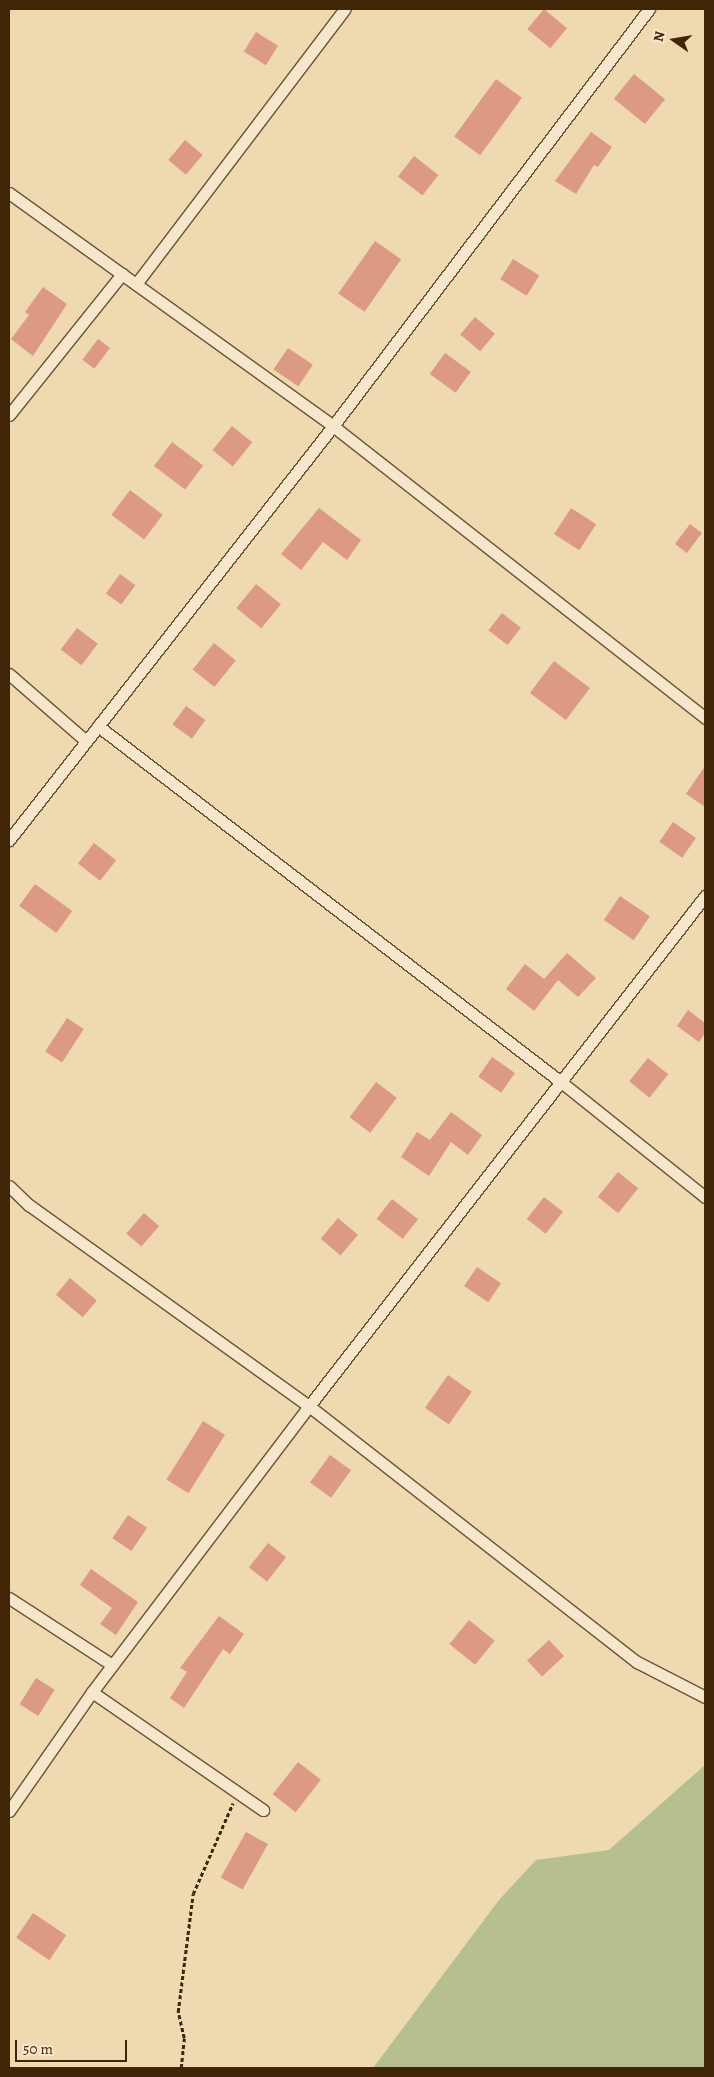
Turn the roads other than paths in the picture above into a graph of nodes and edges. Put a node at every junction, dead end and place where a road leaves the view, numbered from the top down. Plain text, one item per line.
1 (345, 9) edge
2 (649, 9) edge
3 (9, 193) edge
4 (122, 274) junction
5 (136, 284) junction
6 (9, 415) edge
7 (333, 426) junction
8 (9, 674) edge
9 (705, 718) edge
10 (98, 726) junction
11 (86, 741) junction
12 (9, 840) edge
13 (705, 896) edge
14 (561, 1082) junction
15 (9, 1186) edge
16 (705, 1197) edge
17 (309, 1406) junction
18 (9, 1598) edge
19 (112, 1665) junction
20 (92, 1692) junction
21 (705, 1697) edge
22 (9, 1810) edge
23 (262, 1810) dead end

1 - 5 street
2 - 7 street
3 - 4 street
4 - 5 street
4 - 6 street
5 - 7 street
7 - 9 street
7 - 10 street
8 - 11 street
10 - 11 street
10 - 14 street
11 - 12 street
13 - 14 street
14 - 16 street
14 - 17 street
15 - 17 street
17 - 19 street
17 - 21 street
18 - 19 street
19 - 20 street
20 - 22 street
20 - 23 street

